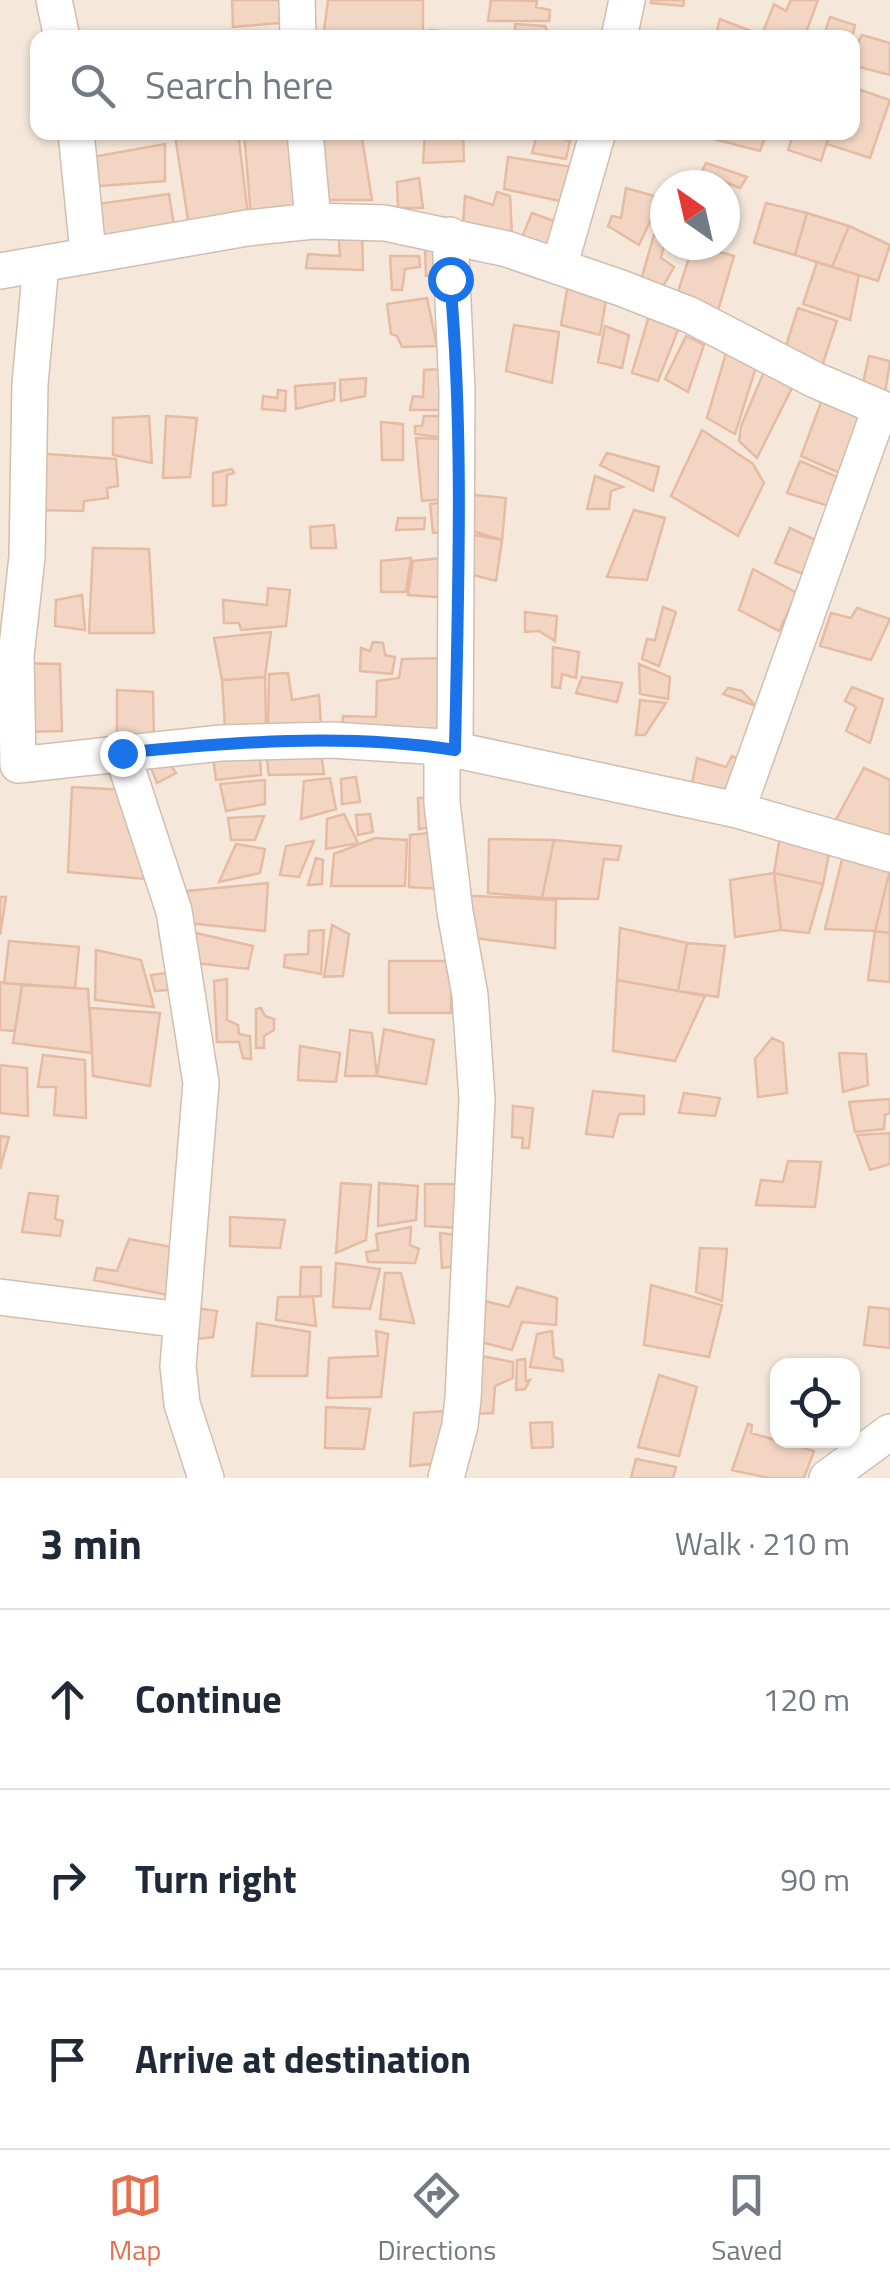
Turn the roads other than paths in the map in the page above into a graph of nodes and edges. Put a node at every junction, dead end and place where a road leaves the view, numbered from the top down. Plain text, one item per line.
1 (54, 0) edge
2 (296, 0) edge
3 (627, 0) edge
4 (60, 30) edge
5 (298, 30) edge
6 (621, 30) edge
7 (77, 140) edge
8 (307, 140) edge
9 (596, 140) edge
10 (313, 222) junction
11 (450, 236) junction
12 (88, 254) junction
13 (41, 264) junction
14 (559, 266) junction
15 (0, 271) edge
16 (885, 410) edge
17 (448, 748) junction
18 (122, 753) junction
19 (736, 810) junction
20 (890, 854) edge
21 (0, 1297) edge
22 (181, 1320) junction
23 (890, 1432) edge
24 (206, 1478) edge
25 (446, 1478) edge
26 (828, 1478) edge

1 - 4 street
2 - 5 street
3 - 6 street
7 - 12 street
8 - 10 street
9 - 14 street
10 - 11 street
10 - 12 street
11 - 14 street
11 - 17 street
12 - 13 street
13 - 15 street
13 - 18 street
14 - 16 street
16 - 19 street
17 - 18 street
17 - 19 street
17 - 25 street
18 - 22 street
19 - 20 street
21 - 22 street
22 - 24 street
23 - 26 street

